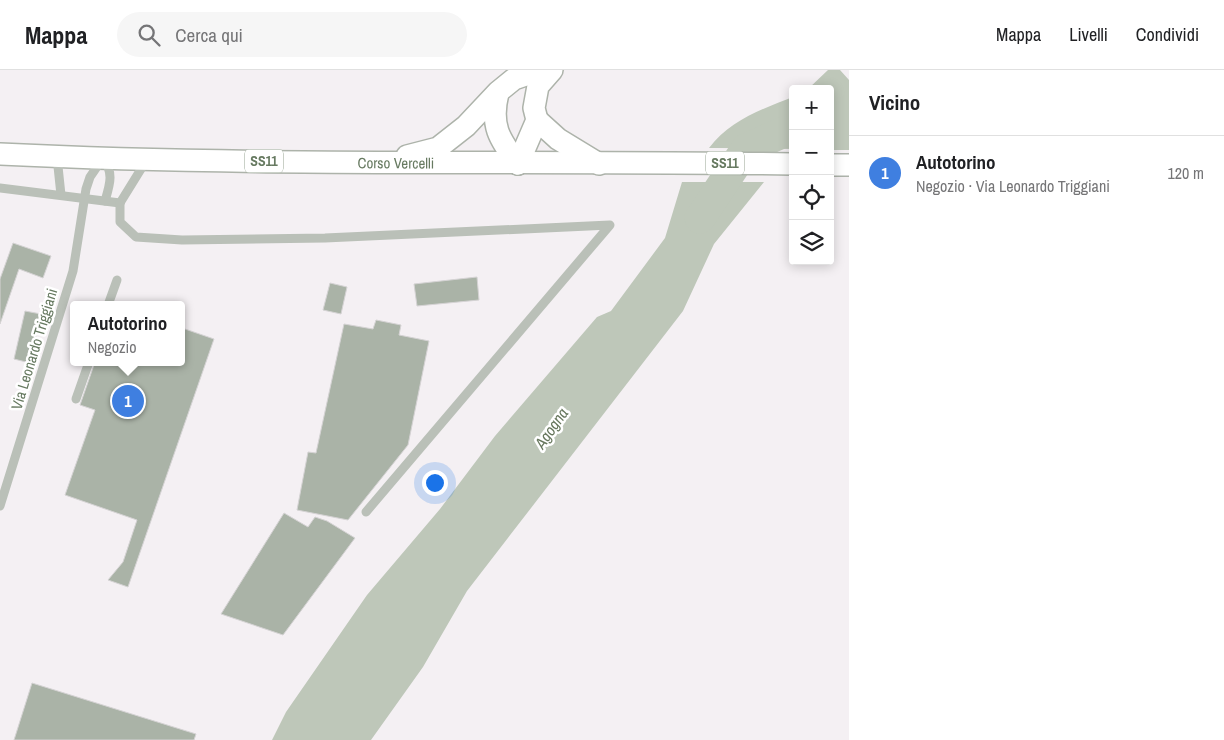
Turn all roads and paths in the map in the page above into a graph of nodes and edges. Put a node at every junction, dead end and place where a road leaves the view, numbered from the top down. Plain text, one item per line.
1 (540, 70) edge
2 (552, 70) edge
3 (498, 92) junction
4 (537, 120) junction
5 (0, 154) edge
6 (57, 157) junction
7 (102, 158) junction
8 (147, 159) junction
9 (381, 163) junction
10 (518, 164) junction
11 (599, 164) junction
12 (789, 164) edge
13 (834, 164) edge
14 (849, 165) edge
15 (0, 188) edge
16 (61, 195) junction
17 (86, 198) junction
18 (105, 201) junction
19 (120, 203) junction
20 (117, 280) dead end
21 (109, 301) edge
22 (88, 366) edge
23 (76, 400) dead end
24 (0, 506) edge
25 (366, 512) dead end

1 - 3 main road
2 - 4 main road
3 - 9 main road
3 - 10 main road
4 - 10 main road
4 - 11 main road
5 - 6 main road, Corso Vercelli / SS11
6 - 7 main road, Corso Vercelli / SS11
6 - 16 street
7 - 8 main road, Corso Vercelli / SS11
7 - 17 street, Via Leonardo Triggiani
7 - 18 street
8 - 9 main road, Corso Vercelli / SS11
8 - 19 street
9 - 10 main road, Corso Vercelli / SS11
10 - 11 main road, Corso Vercelli / SS11
11 - 12 main road, Corso Vercelli / SS11
13 - 14 main road
15 - 16 street
16 - 17 street
17 - 18 street
17 - 24 street, Via Leonardo Triggiani
18 - 19 street
19 - 25 street
20 - 21 street
22 - 23 street

